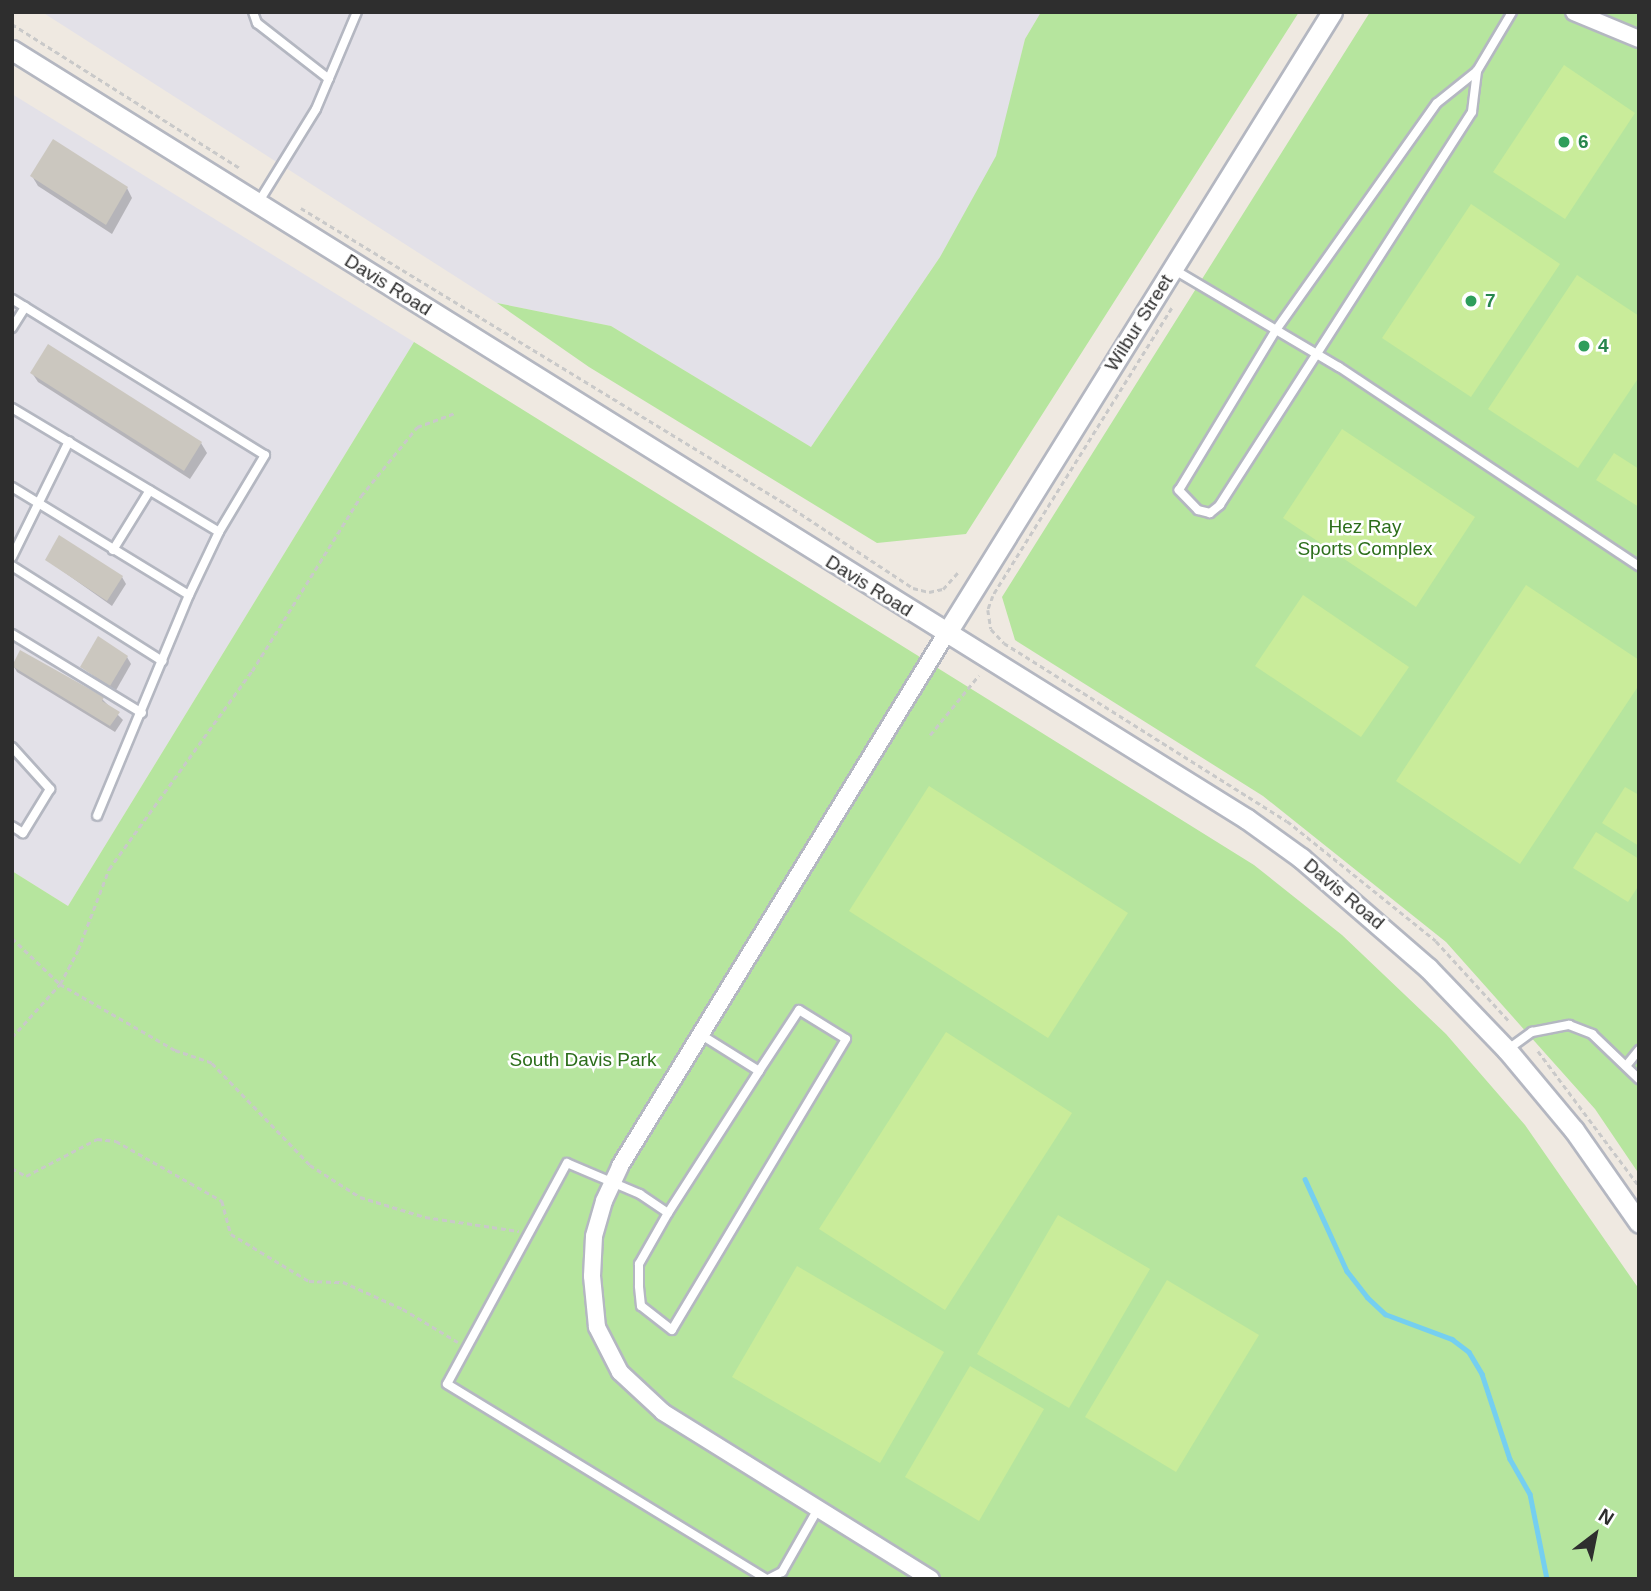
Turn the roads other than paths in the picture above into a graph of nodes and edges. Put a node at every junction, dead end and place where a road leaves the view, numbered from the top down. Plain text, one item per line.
1 (253, 12) edge
2 (357, 12) edge
3 (1332, 12) edge
4 (1512, 12) edge
5 (1574, 12) edge
6 (1639, 39) edge
7 (12, 50) edge
8 (1477, 71) junction
9 (329, 79) junction
10 (258, 203) junction
11 (1173, 269) junction
12 (12, 299) edge
13 (25, 307) junction
14 (12, 328) edge
15 (1276, 330) junction
16 (1318, 355) junction
17 (12, 408) edge
18 (68, 442) junction
19 (12, 487) edge
20 (150, 490) junction
21 (37, 502) junction
22 (219, 532) junction
23 (114, 550) junction
24 (12, 557) edge
25 (12, 566) edge
26 (1639, 566) edge
27 (189, 596) junction
28 (12, 634) edge
29 (946, 634) junction
30 (162, 661) junction
31 (142, 713) junction
32 (12, 747) edge
33 (97, 816) dead end
34 (12, 826) edge
35 (700, 1034) junction
36 (1507, 1050) junction
37 (1639, 1050) edge
38 (1626, 1066) junction
39 (759, 1071) junction
40 (1639, 1079) edge
41 (612, 1182) junction
42 (668, 1213) junction
43 (1639, 1223) edge
44 (818, 1509) junction
45 (768, 1579) edge
46 (931, 1579) edge

1 - 9 lane
2 - 9 lane
3 - 11 street, Wilbur Street
4 - 8 lane
5 - 6 street
7 - 10 street, Davis Road
8 - 15 lane
8 - 16 lane
9 - 10 lane
10 - 29 street, Davis Road
11 - 15 lane
11 - 29 street, Wilbur Street
12 - 13 lane
13 - 14 lane
13 - 22 lane
15 - 16 lane
15 - 16 lane
16 - 26 lane
17 - 18 lane
18 - 20 lane
18 - 21 lane
19 - 21 lane
20 - 22 lane
20 - 23 lane
21 - 23 lane
21 - 24 lane
22 - 27 lane
23 - 27 lane
25 - 30 lane
27 - 30 lane
28 - 31 lane
29 - 35 street
29 - 36 street, Davis Road
30 - 31 lane
31 - 33 lane
32 - 34 lane
35 - 39 lane
35 - 41 street
36 - 38 lane
36 - 43 street, Davis Road
37 - 38 lane
38 - 40 lane
39 - 42 lane
39 - 42 lane
41 - 42 lane
41 - 44 street
41 - 45 lane
44 - 45 lane
44 - 46 street

